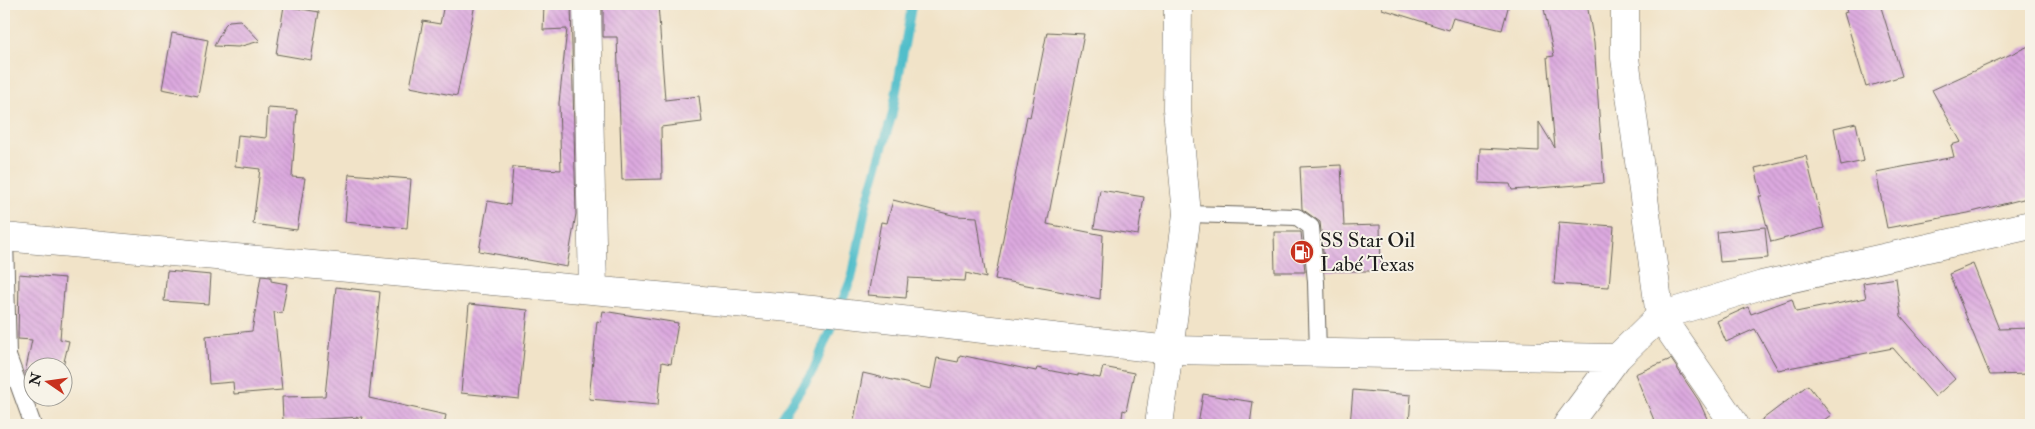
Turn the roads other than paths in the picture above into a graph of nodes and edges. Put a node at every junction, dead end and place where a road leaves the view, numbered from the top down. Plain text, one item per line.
1 (587, 4) edge
2 (1178, 4) edge
3 (1625, 4) edge
4 (1187, 214) junction
5 (2031, 225) edge
6 (4, 238) edge
7 (592, 290) junction
8 (1660, 316) junction
9 (1170, 350) junction
10 (1318, 352) junction
11 (1617, 358) junction
12 (33, 425) edge
13 (1159, 425) edge
14 (1567, 425) edge
15 (1735, 425) edge

1 - 7 street
2 - 4 street
3 - 8 street
4 - 9 street
4 - 10 lane
5 - 8 street
6 - 7 street
6 - 12 lane
7 - 9 street
8 - 11 street
8 - 15 street
9 - 10 street
9 - 13 street
10 - 11 street
11 - 14 street

